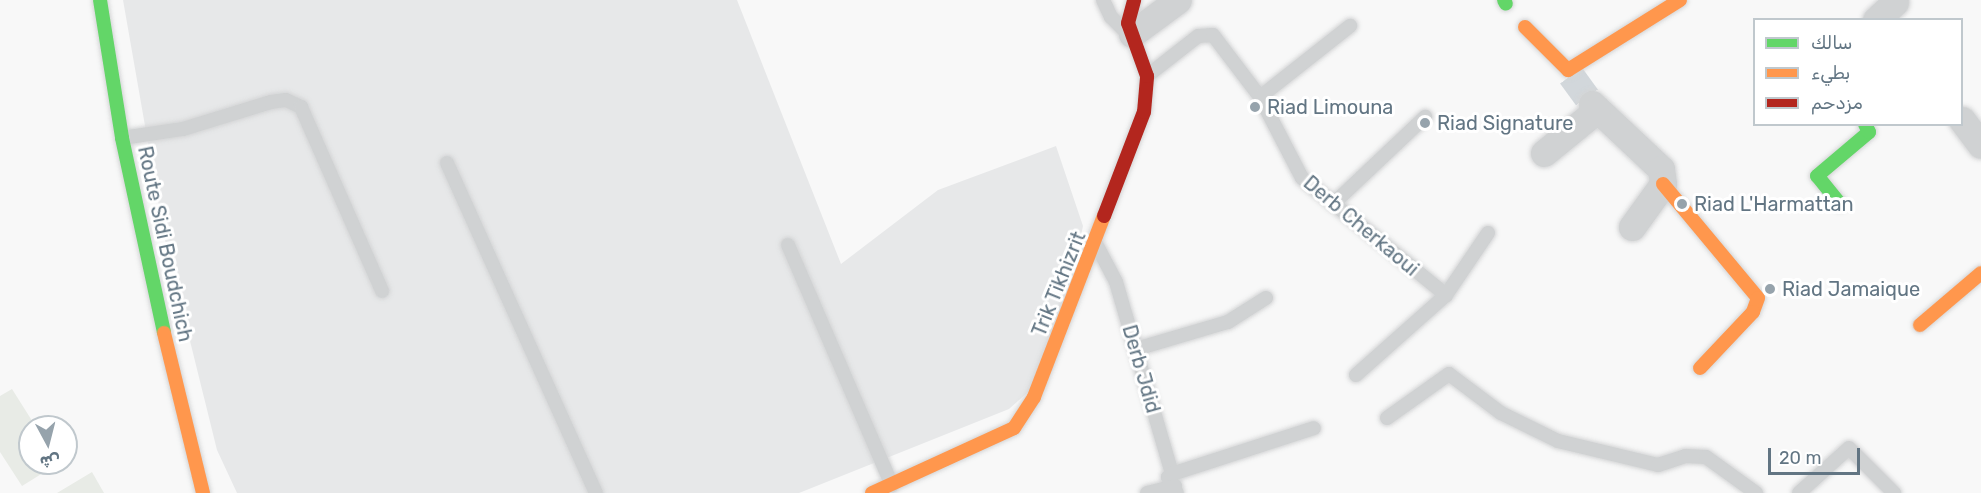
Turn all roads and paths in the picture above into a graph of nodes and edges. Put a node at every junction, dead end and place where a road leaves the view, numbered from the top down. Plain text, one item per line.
1 (100, 0) edge
2 (1103, 0) edge
3 (1134, 0) edge
4 (1178, 0) edge
5 (1680, 0) edge
6 (1350, 26) dead end
7 (1525, 27) dead end
8 (1132, 34) junction
9 (1147, 76) junction
10 (1260, 96) junction
11 (1425, 117) dead end
12 (1969, 118) edge
13 (1865, 126) edge
14 (122, 138) junction
15 (1981, 145) edge
16 (1544, 153) dead end
17 (447, 162) dead end
18 (1663, 184) junction
19 (1333, 204) junction
20 (1840, 204) dead end
21 (1632, 227) dead end
22 (1488, 233) dead end
23 (1096, 244) junction
24 (788, 245) dead end
25 (1981, 273) edge
26 (382, 291) dead end
27 (1446, 295) junction
28 (1266, 298) dead end
29 (1920, 325) dead end
30 (1136, 349) junction
31 (1700, 368) dead end
32 (1356, 375) dead end
33 (1388, 418) dead end
34 (1314, 428) dead end
35 (1175, 484) edge
36 (892, 485) junction
37 (203, 493) edge
38 (596, 493) edge
39 (872, 493) edge
40 (1147, 493) edge
41 (1756, 493) edge
42 (1798, 493) edge
43 (1894, 493) edge

1 - 14 street, Route Sidi Boudchich
2 - 8 lane
3 - 8 street, Trik Tikhizrit
4 - 8 street
5 - 7 street
6 - 10 lane
8 - 9 street, Trik Tikhizrit
9 - 10 lane, Derb Cherkaoui
9 - 23 street, Trik Tikhizrit
10 - 19 lane, Derb Cherkaoui
11 - 19 lane
12 - 15 street
13 - 20 street
14 - 26 lane
14 - 37 street, Route Sidi Boudchich
16 - 18 street
17 - 38 lane
18 - 21 street
18 - 31 street
19 - 27 lane, Derb Cherkaoui
22 - 27 lane
23 - 30 lane, Derb Jdid
23 - 36 street, Trik Tikhizrit
24 - 36 lane
25 - 29 street
27 - 32 lane
28 - 30 lane
30 - 35 lane, Derb Jdid
33 - 41 lane
34 - 35 lane
35 - 40 lane
36 - 39 street, Trik Tikhizrit
42 - 43 lane

